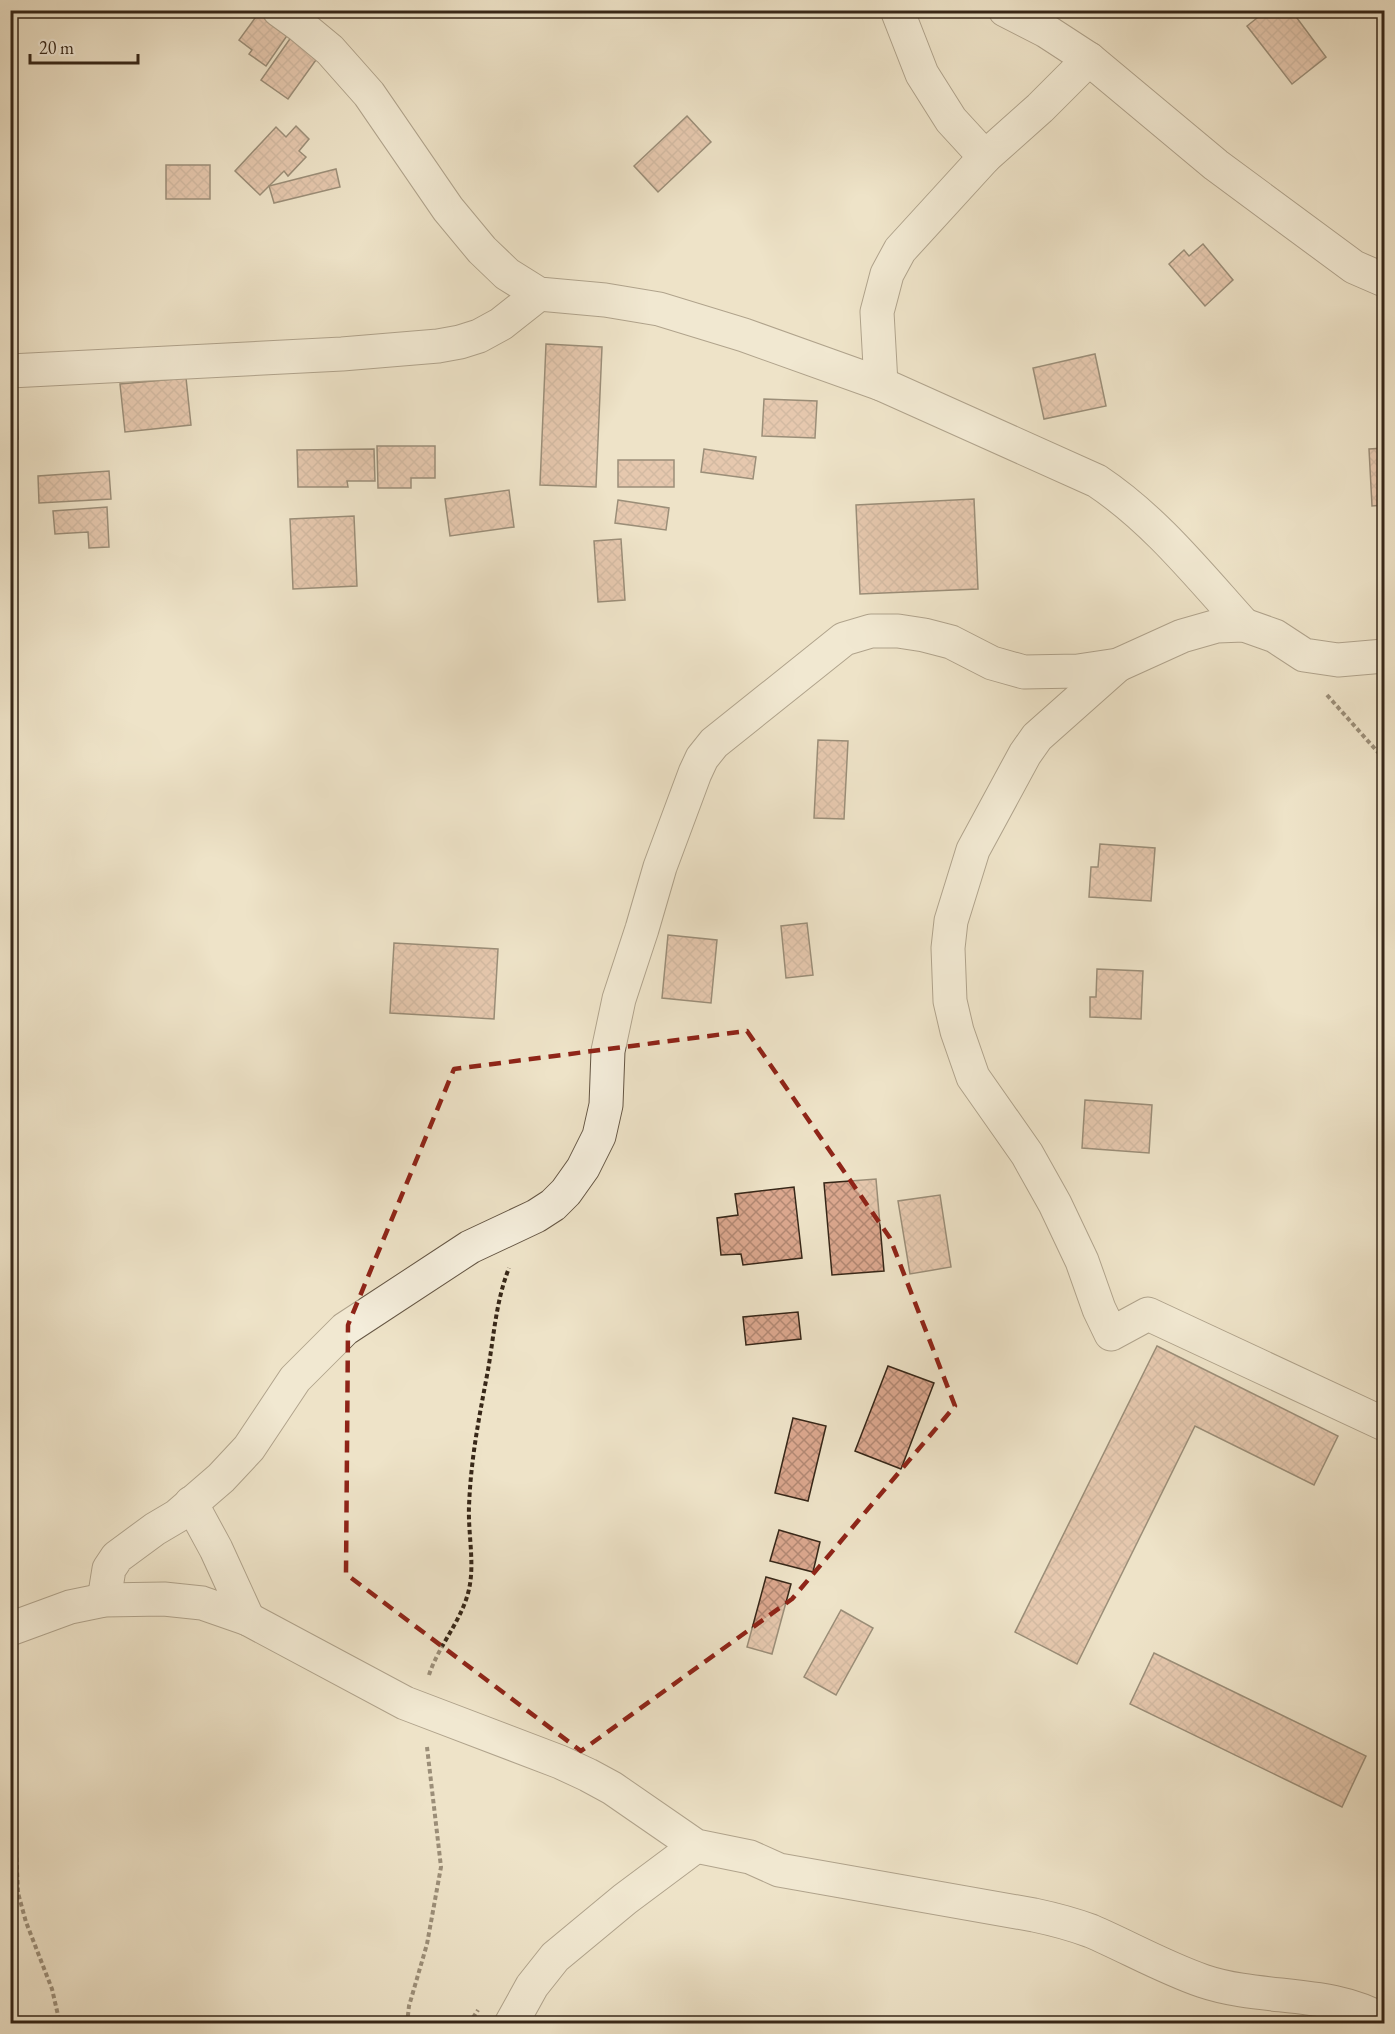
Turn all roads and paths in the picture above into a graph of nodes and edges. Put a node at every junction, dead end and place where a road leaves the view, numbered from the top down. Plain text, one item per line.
1 (279, 10) edge
2 (897, 10) edge
3 (1005, 10) edge
4 (1089, 59) junction
5 (985, 157) junction
6 (1384, 280) edge
7 (539, 294) junction
8 (10, 370) edge
9 (881, 384) junction
10 (1244, 625) junction
11 (1304, 655) junction
12 (1384, 656) edge
13 (1118, 665) junction
14 (1384, 759) edge
15 (510, 1265) dead end
16 (1384, 1424) edge
17 (191, 1503) junction
18 (104, 1600) junction
19 (248, 1619) junction
20 (10, 1629) edge
21 (427, 1712) junction
22 (10, 1798) edge
23 (696, 1846) junction
24 (1384, 2021) edge
25 (60, 2024) edge
26 (407, 2024) edge
27 (511, 2024) edge
28 (517, 2024) edge

1 - 7 street
2 - 5 street
3 - 4 street
4 - 5 street
4 - 6 street
5 - 9 street
7 - 8 street
7 - 9 street
9 - 10 street
10 - 11 street
10 - 13 street
11 - 12 street
11 - 14 path
13 - 16 street
13 - 17 street
15 - 21 path
17 - 18 street
17 - 19 street
18 - 19 street
18 - 20 street
19 - 21 street
21 - 23 street
21 - 26 path
22 - 25 path
23 - 24 street
23 - 27 street
23 - 28 street

